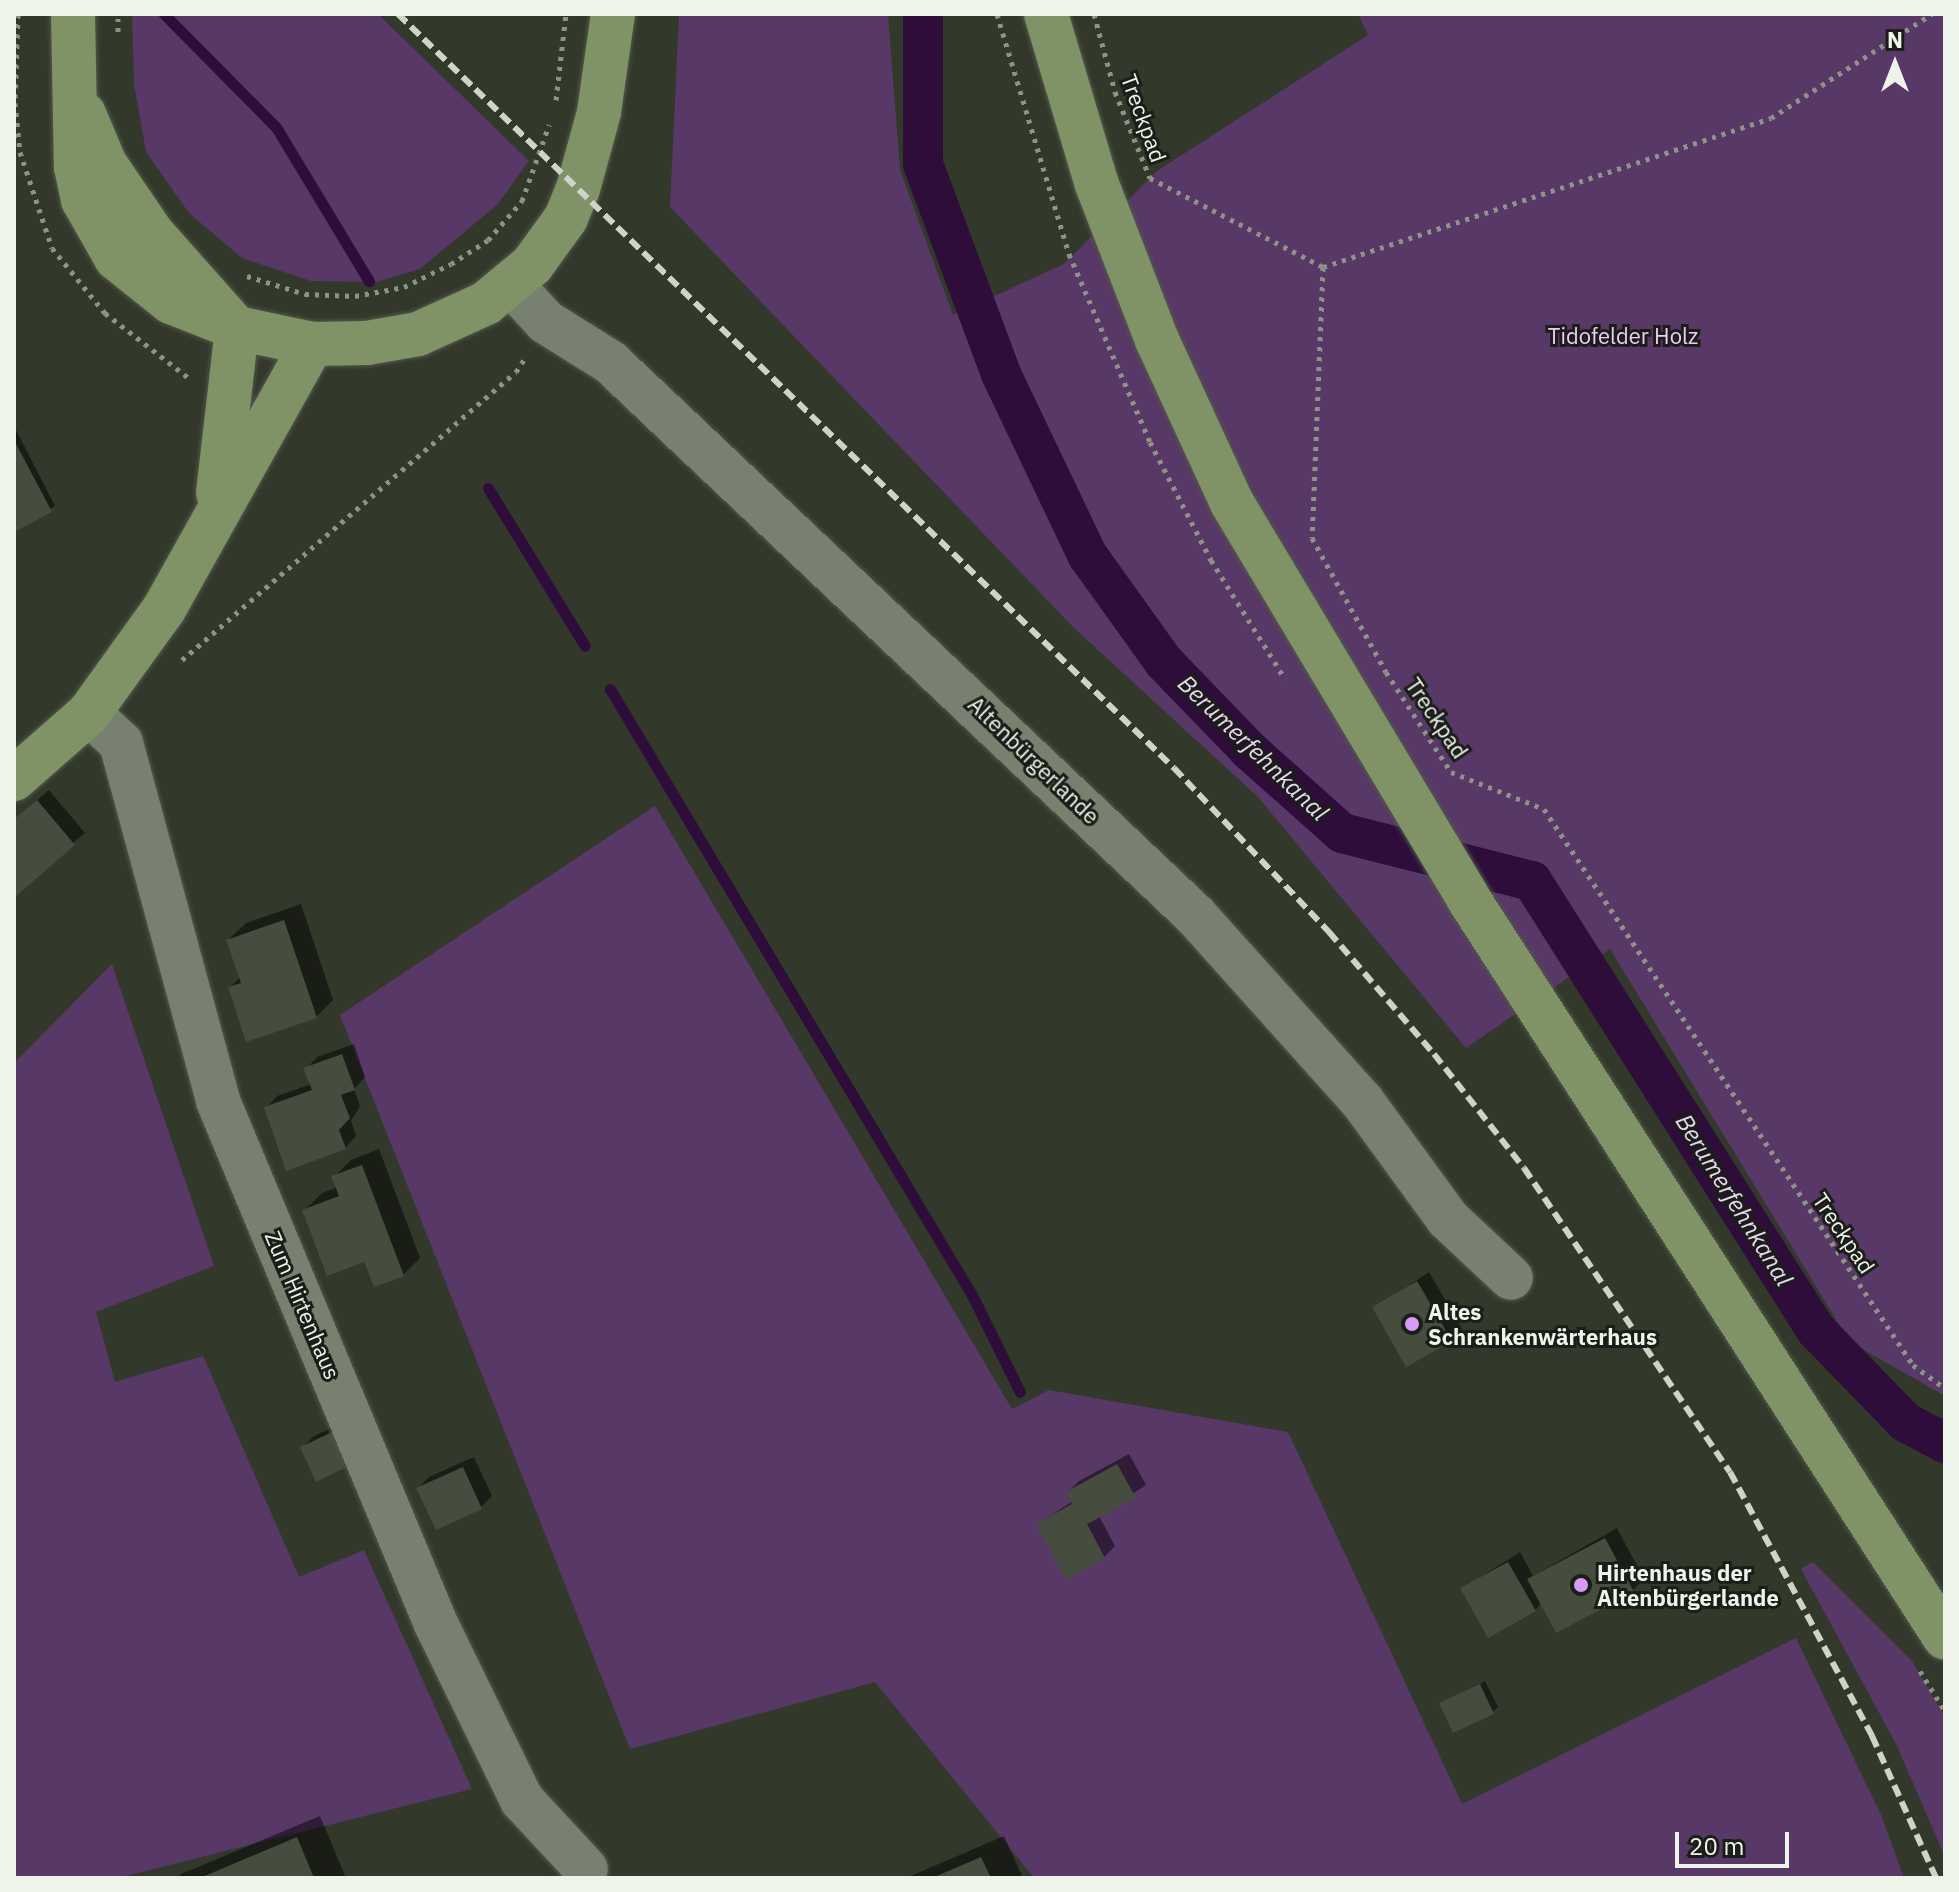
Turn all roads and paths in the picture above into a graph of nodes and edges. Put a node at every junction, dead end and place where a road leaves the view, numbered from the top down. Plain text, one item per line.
1 (73, 14) edge
2 (566, 14) edge
3 (613, 14) edge
4 (1046, 14) edge
5 (1094, 14) edge
6 (1932, 14) edge
7 (556, 106) dead end
8 (552, 117) dead end
9 (1323, 267) junction
10 (233, 269) dead end
11 (78, 284) dead end
12 (512, 285) junction
13 (546, 322) junction
14 (237, 328) junction
15 (312, 344) junction
16 (195, 389) dead end
17 (216, 509) junction
18 (172, 670) dead end
19 (89, 713) junction
20 (14, 779) edge
21 (1511, 1278) dead end
22 (1945, 1388) edge
23 (1945, 1638) edge
24 (586, 1869) dead end

1 - 14 main road
2 - 7 path
3 - 12 main road
4 - 23 main road
5 - 9 path, Treckpad
6 - 9 path
8 - 10 path
9 - 22 path, Treckpad
11 - 16 path
12 - 13 street, Altenbürgerlande
12 - 15 main road
13 - 18 path
13 - 21 street, Altenbürgerlande
14 - 15 main road
14 - 17 main road
15 - 17 main road
17 - 19 main road
19 - 20 main road
19 - 24 street, Zum Hirtenhaus

